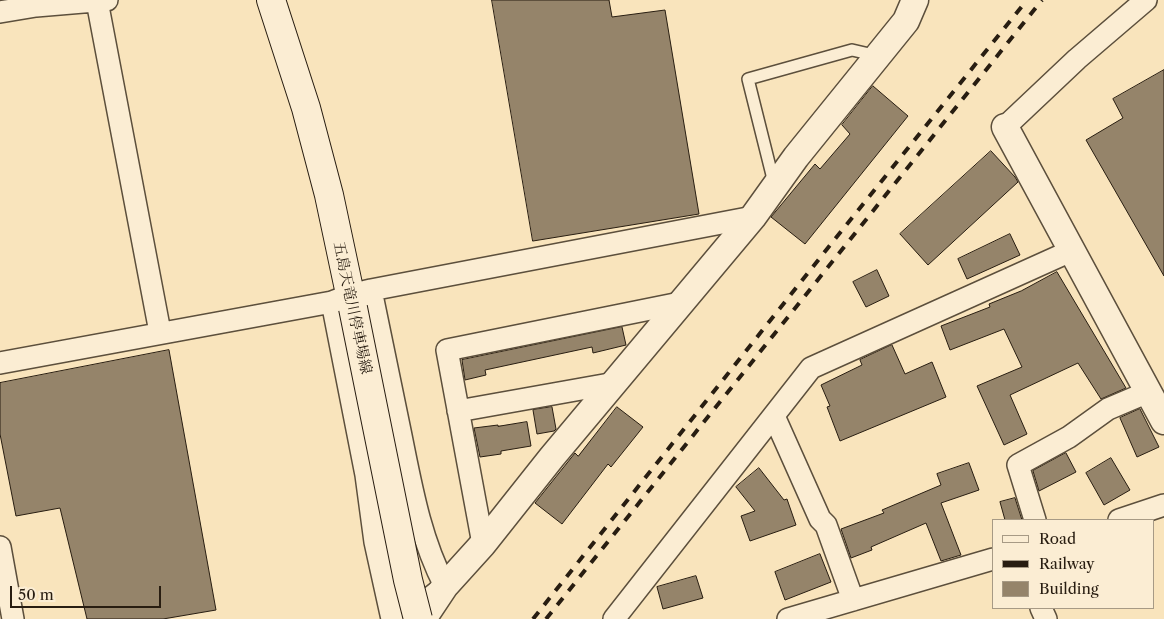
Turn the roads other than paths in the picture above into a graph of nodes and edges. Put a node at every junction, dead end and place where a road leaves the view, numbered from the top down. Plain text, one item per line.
1 (102, 0) edge
2 (271, 0) edge
3 (915, 0) edge
4 (1146, 0) edge
5 (33, 3) edge
6 (0, 12) edge
7 (878, 56) junction
8 (1006, 127) joint
9 (775, 187) junction
10 (753, 217) junction
11 (1073, 250) junction
12 (351, 299) junction
13 (680, 303) junction
14 (160, 332) junction
15 (0, 363) edge
16 (615, 383) junction
17 (1148, 392) junction
18 (458, 411) junction
19 (774, 416) junction
20 (1164, 421) edge
21 (1164, 505) edge
22 (1035, 519) edge
23 (1122, 519) edge
24 (483, 544) junction
25 (0, 547) edge
26 (992, 559) edge
27 (445, 586) junction
28 (853, 600) junction
29 (13, 619) edge
30 (392, 619) edge
31 (403, 619) edge
32 (418, 619) edge
33 (423, 619) edge
34 (614, 619) edge
35 (788, 619) edge

1 - 5 street
1 - 14 street
2 - 12 main road, 五島天竜川停車場線
3 - 7 street
4 - 8 street
5 - 6 street
7 - 9 street
7 - 9 lane
8 - 11 street
9 - 10 street
10 - 12 street
10 - 13 street
11 - 17 street
11 - 19 street
12 - 14 street
12 - 27 street
12 - 30 street
12 - 32 main road, 五島天竜川停車場線, bridge
13 - 16 street
13 - 18 street
14 - 15 street
16 - 18 street
16 - 24 street
17 - 20 street
17 - 22 street
18 - 24 street
19 - 28 street
19 - 34 street
21 - 23 street
24 - 27 street
25 - 29 street
26 - 28 street
27 - 31 street
27 - 33 street
28 - 35 street

